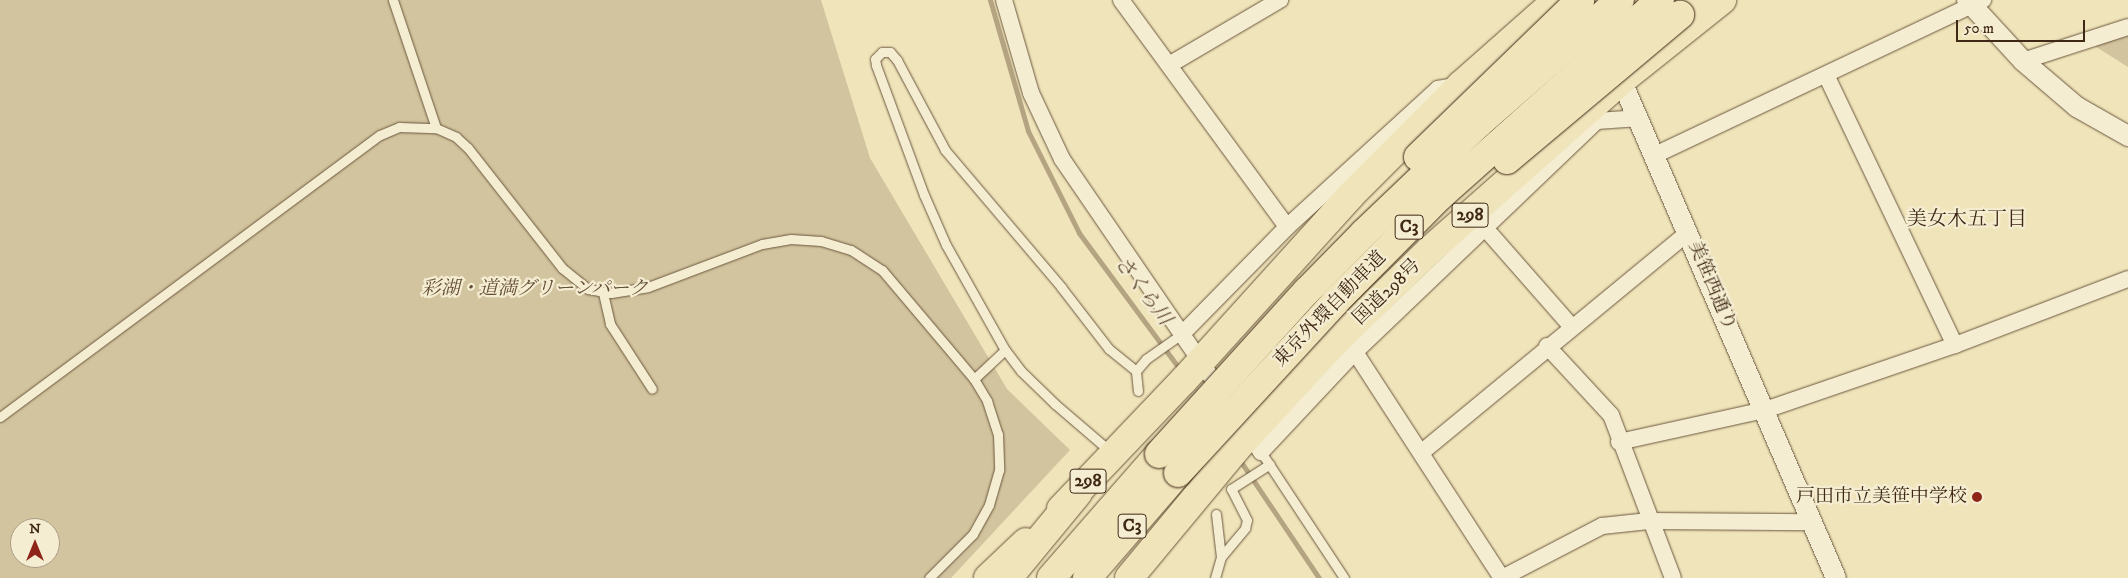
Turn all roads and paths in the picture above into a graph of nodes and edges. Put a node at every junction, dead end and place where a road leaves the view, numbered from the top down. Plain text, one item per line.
1 (393, 0) edge
2 (1004, 0) edge
3 (1121, 0) edge
4 (1280, 0) edge
5 (1557, 0) edge
6 (1575, 0) edge
7 (1580, 0) edge
8 (1620, 0) edge
9 (1660, 0) edge
10 (1699, 0) edge
11 (1722, 0) edge
12 (1974, 2) edge
13 (1259, 5) edge
14 (2128, 27) edge
15 (2023, 62) junction
16 (1168, 65) junction
17 (1827, 77) junction
18 (1623, 79) junction
19 (1461, 85) junction
20 (1640, 118) junction
21 (436, 128) junction
22 (2128, 136) edge
23 (1656, 155) junction
24 (1287, 227) junction
25 (1485, 228) junction
26 (1689, 232) junction
27 (2128, 280) edge
28 (1307, 291) junction
29 (602, 293) junction
30 (1572, 327) junction
31 (1179, 336) junction
32 (1955, 345) junction
33 (1548, 346) junction
34 (1005, 350) junction
35 (1355, 352) junction
36 (1286, 354) junction
37 (1193, 370) junction
38 (1136, 371) junction
39 (974, 379) junction
40 (652, 389) dead end
41 (1138, 391) dead end
42 (1765, 410) junction
43 (0, 417) edge
44 (1619, 442) junction
45 (1422, 452) junction
46 (1113, 454) junction
47 (1247, 457) junction
48 (1078, 493) junction
49 (1216, 514) dead end
50 (1649, 521) junction
51 (1812, 522) junction
52 (1221, 557) junction
53 (929, 578) edge
54 (988, 578) edge
55 (1008, 578) edge
56 (1051, 578) edge
57 (1087, 578) edge
58 (1129, 578) edge
59 (1215, 578) edge
60 (1344, 578) edge
61 (1502, 578) edge
62 (1672, 578) edge
63 (1836, 578) edge

1 - 21 lane
2 - 31 street
3 - 16 street
4 - 13 street
5 - 19 highway, 298
6 - 18 street, 美笹西通り
7 - 28 highway, bridge
8 - 28 highway, 東京外環自動車道 / C3, bridge
9 - 36 highway, 東京外環自動車道 / C3, bridge
10 - 36 highway, bridge
11 - 18 highway, 国道298号 / 298
12 - 15 street
12 - 17 street
13 - 16 street
14 - 15 street
15 - 22 street
16 - 24 street
17 - 23 street
17 - 32 street
18 - 20 street, 美笹西通り
18 - 47 highway, 国道298号 / 298
19 - 24 street
19 - 37 highway, 298
20 - 23 street, 美笹西通り
20 - 25 street
21 - 29 lane
21 - 43 lane
23 - 26 street, 美笹西通り
24 - 31 street
25 - 30 street
25 - 35 street
26 - 30 street
26 - 42 street, 美笹西通り
27 - 32 street
28 - 56 highway, 東京外環自動車道 / C3, bridge
29 - 39 lane
29 - 40 lane
30 - 33 street
31 - 37 street
31 - 38 lane
32 - 42 street
33 - 44 street
33 - 45 street
34 - 38 lane
34 - 39 lane
34 - 46 lane
35 - 45 street
35 - 47 street
36 - 57 highway, 東京外環自動車道 / C3, bridge
37 - 46 highway, 298
37 - 47 street
38 - 41 lane
39 - 53 lane
42 - 44 street
42 - 51 street, 美笹西通り
44 - 50 street
45 - 61 street
46 - 48 highway, 298
47 - 52 lane
47 - 58 highway, 国道298号 / 298
47 - 60 lane
48 - 54 highway, 298
48 - 55 highway
49 - 52 lane
50 - 51 street
50 - 61 street
50 - 62 street
51 - 63 street, 美笹西通り
52 - 59 lane

